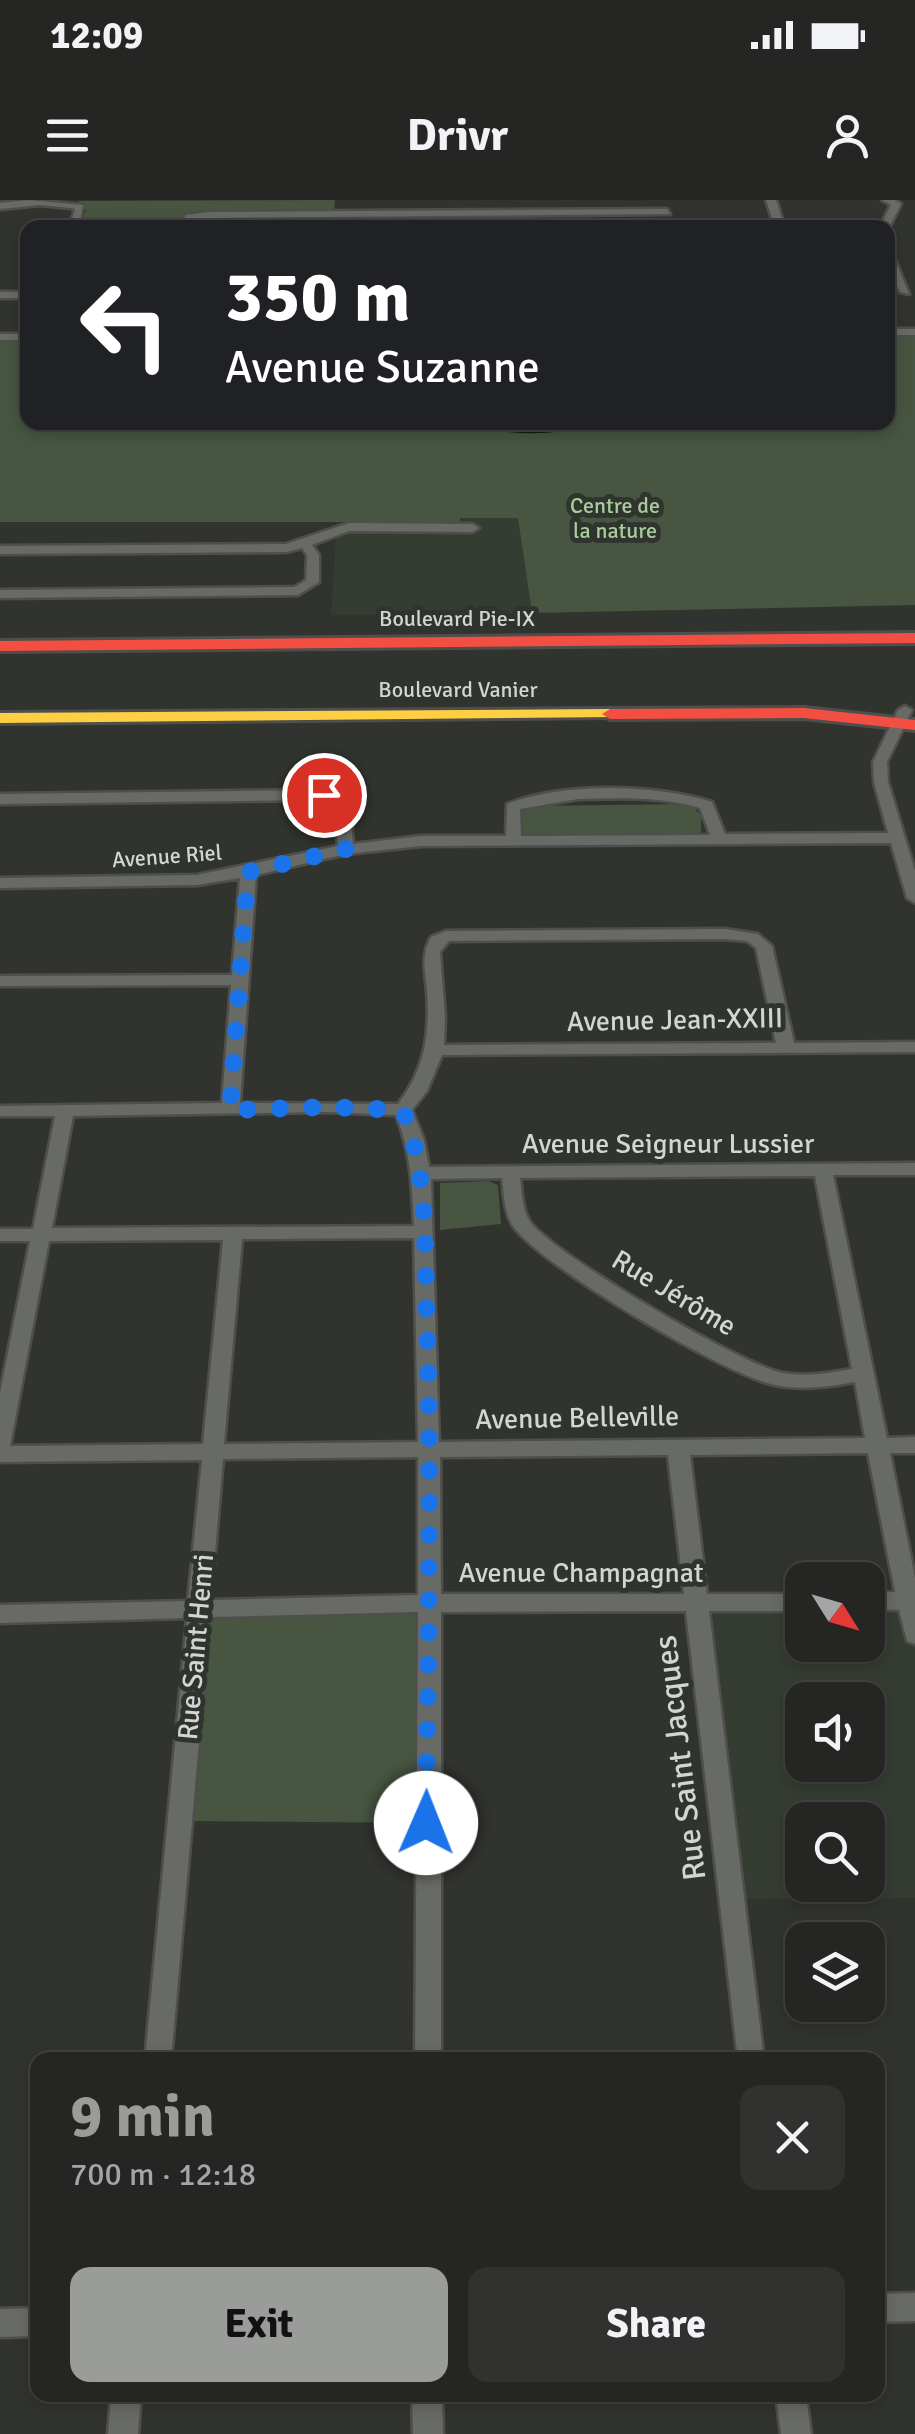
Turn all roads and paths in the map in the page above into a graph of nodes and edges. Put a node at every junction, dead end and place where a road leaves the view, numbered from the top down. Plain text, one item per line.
1 (887, 200) edge
2 (0, 206) edge
3 (666, 206) edge
4 (569, 212) junction
5 (479, 213) junction
6 (288, 214) junction
7 (380, 214) junction
8 (76, 220) edge
9 (212, 220) edge
10 (288, 220) edge
11 (380, 220) edge
12 (479, 220) edge
13 (570, 220) edge
14 (888, 220) edge
15 (895, 267) edge
16 (910, 292) edge
17 (473, 528) dead end
18 (306, 545) junction
19 (0, 550) edge
20 (0, 594) edge
21 (915, 624) edge
22 (0, 630) edge
23 (915, 638) edge
24 (767, 640) junction
25 (0, 646) edge
26 (915, 652) edge
27 (0, 706) edge
28 (909, 717) edge
29 (0, 718) edge
30 (0, 799) edge
31 (898, 838) junction
32 (720, 839) junction
33 (514, 840) junction
34 (346, 849) junction
35 (248, 872) junction
36 (0, 883) edge
37 (915, 898) edge
38 (240, 980) junction
39 (0, 981) edge
40 (915, 1046) edge
41 (786, 1047) junction
42 (435, 1050) junction
43 (65, 1110) junction
44 (230, 1110) junction
45 (403, 1110) junction
46 (0, 1111) edge
47 (915, 1169) edge
48 (823, 1170) junction
49 (510, 1172) junction
50 (421, 1174) junction
51 (424, 1232) junction
52 (233, 1233) junction
53 (0, 1234) edge
54 (41, 1234) junction
55 (863, 1374) junction
56 (915, 1444) edge
57 (878, 1445) junction
58 (0, 1446) edge
59 (678, 1448) junction
60 (430, 1450) junction
61 (213, 1452) junction
62 (0, 1454) edge
63 (885, 1601) edge
64 (912, 1601) edge
65 (697, 1602) junction
66 (785, 1602) edge
67 (429, 1604) junction
68 (198, 1610) junction
69 (0, 1614) edge
70 (915, 1635) edge
71 (159, 2052) edge
72 (428, 2052) edge
73 (750, 2052) edge
74 (915, 2307) edge
75 (885, 2308) edge
76 (30, 2322) edge
77 (0, 2323) edge
78 (125, 2402) edge
79 (426, 2402) edge
80 (792, 2402) edge
81 (123, 2434) edge
82 (428, 2434) edge
83 (796, 2434) edge

1 - 14 street
2 - 8 street
3 - 4 street
4 - 5 street
4 - 13 street
5 - 7 street
5 - 12 street
6 - 7 street
6 - 9 street
6 - 10 street
7 - 11 street
15 - 16 street
17 - 18 street
18 - 19 street
18 - 20 street
21 - 22 main road, Boulevard Pie-IX
23 - 24 main road, Boulevard Pie-IX
24 - 25 main road, Boulevard Pie-IX
24 - 26 main road
27 - 28 main road, Boulevard Vanier
28 - 29 main road, Boulevard Vanier
28 - 31 street
30 - 34 street
31 - 32 street, Avenue Riel
31 - 37 street
32 - 33 street, Avenue Riel
32 - 33 street
33 - 34 street, Avenue Riel
34 - 35 street, Avenue Riel
35 - 36 street, Avenue Riel
35 - 38 street
38 - 39 street
38 - 44 street
40 - 41 street, Avenue Jean-XXIII
41 - 42 street, Avenue Jean-XXIII
41 - 42 street
42 - 45 street
43 - 44 street
43 - 46 street
43 - 54 street
44 - 45 street
45 - 50 street
47 - 48 street, Avenue Seigneur Lussier
48 - 49 street, Avenue Seigneur Lussier
48 - 55 street
49 - 50 street, Avenue Seigneur Lussier
49 - 55 street, Rue Jérôme
50 - 51 street
51 - 52 street
51 - 60 street
52 - 54 street
52 - 61 street, Rue Saint Henri
53 - 54 street
54 - 58 street
55 - 57 street
56 - 57 street, Avenue Belleville
57 - 59 street, Avenue Belleville
57 - 64 street
59 - 60 street, Avenue Belleville
59 - 65 street, Rue Saint Jacques
60 - 61 street, Avenue Belleville
60 - 67 street
61 - 62 street, Avenue Belleville
61 - 68 street, Rue Saint Henri
63 - 64 street
64 - 70 street
65 - 66 street, Avenue Champagnat
65 - 67 street, Avenue Champagnat
65 - 73 street, Rue Saint Jacques
67 - 68 street, Avenue Champagnat
67 - 72 street
68 - 69 street, Avenue Champagnat
68 - 71 street, Rue Saint Henri
74 - 75 street
76 - 77 street
78 - 81 street
79 - 82 street
80 - 83 street

